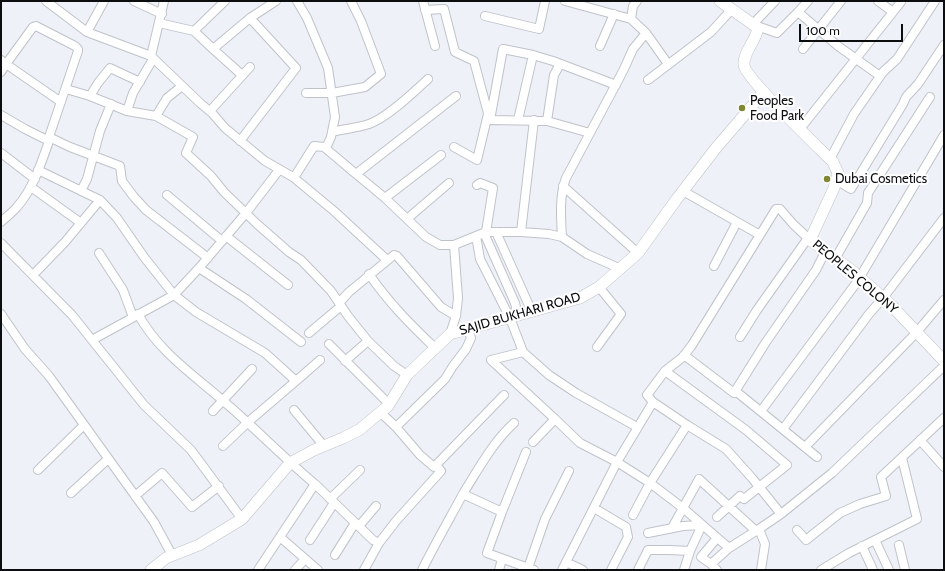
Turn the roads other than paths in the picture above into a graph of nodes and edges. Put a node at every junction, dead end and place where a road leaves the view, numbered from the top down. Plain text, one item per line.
1 (46, 1) edge
2 (104, 1) edge
3 (134, 1) edge
4 (164, 1) edge
5 (225, 1) edge
6 (276, 1) edge
7 (297, 1) edge
8 (351, 1) edge
9 (423, 1) edge
10 (545, 1) edge
11 (565, 1) edge
12 (637, 1) edge
13 (775, 1) edge
14 (808, 1) edge
15 (840, 1) edge
16 (878, 1) edge
17 (901, 2) dead end
18 (932, 2) edge
19 (725, 4) edge
20 (425, 10) junction
21 (798, 12) junction
22 (893, 12) junction
23 (162, 14) junction
24 (614, 14) junction
25 (485, 16) dead end
26 (250, 18) junction
27 (631, 19) junction
28 (159, 23) junction
29 (755, 25) junction
30 (818, 29) junction
31 (194, 31) junction
32 (87, 32) junction
33 (646, 32) junction
34 (944, 45) edge
35 (435, 46) dead end
36 (600, 46) dead end
37 (213, 49) junction
38 (803, 49) dead end
39 (533, 55) junction
40 (152, 58) junction
41 (855, 59) junction
42 (3, 62) edge
43 (560, 64) junction
44 (668, 64) junction
45 (250, 67) dead end
46 (1, 72) edge
47 (242, 76) junction
48 (880, 76) junction
49 (428, 79) dead end
50 (648, 80) dead end
51 (140, 82) junction
52 (616, 85) junction
53 (182, 86) junction
54 (66, 89) junction
55 (764, 92) junction
56 (306, 93) dead end
57 (332, 93) junction
58 (90, 96) junction
59 (456, 96) dead end
60 (930, 97) dead end
61 (61, 102) junction
62 (111, 104) junction
63 (127, 111) junction
64 (210, 111) junction
65 (1, 115) edge
66 (156, 116) junction
67 (489, 117) junction
68 (518, 120) junction
69 (534, 120) junction
70 (547, 120) junction
71 (800, 129) junction
72 (332, 132) junction
73 (590, 133) junction
74 (944, 135) edge
75 (49, 139) junction
76 (240, 141) junction
77 (324, 147) junction
78 (454, 147) dead end
79 (1, 153) edge
80 (441, 155) dead end
81 (94, 156) junction
82 (830, 159) junction
83 (38, 170) junction
84 (279, 170) junction
85 (356, 174) junction
86 (293, 177) junction
87 (35, 179) junction
88 (836, 180) junction
89 (449, 183) dead end
90 (477, 185) dead end
91 (563, 186) junction
92 (31, 187) junction
93 (81, 191) junction
94 (683, 191) junction
95 (168, 195) dead end
96 (385, 198) junction
97 (100, 200) junction
98 (246, 213) junction
99 (944, 218) edge
100 (407, 219) junction
101 (1, 222) edge
102 (737, 222) junction
103 (81, 223) junction
104 (496, 232) junction
105 (521, 232) junction
106 (482, 233) junction
107 (760, 235) junction
108 (562, 237) junction
109 (224, 238) junction
110 (808, 239) junction
111 (1, 243) edge
112 (454, 245) junction
113 (825, 252) junction
114 (98, 253) dead end
115 (638, 253) junction
116 (208, 258) junction
117 (834, 259) junction
118 (387, 260) junction
119 (714, 266) dead end
120 (199, 268) junction
121 (620, 269) junction
122 (369, 274) junction
123 (33, 276) junction
124 (859, 277) junction
125 (288, 285) dead end
126 (599, 287) junction
127 (174, 295) junction
128 (883, 298) junction
129 (944, 300) edge
130 (340, 305) junction
131 (532, 312) junction
132 (1, 314) edge
133 (136, 316) junction
134 (456, 316) junction
135 (514, 317) junction
136 (468, 330) junction
137 (308, 333) dead end
138 (916, 333) junction
139 (450, 334) junction
140 (740, 337) dead end
141 (92, 340) junction
142 (368, 341) junction
143 (301, 342) dead end
144 (329, 344) dead end
145 (597, 347) dead end
146 (436, 348) junction
147 (523, 352) junction
148 (684, 355) junction
149 (320, 360) dead end
150 (345, 361) junction
151 (944, 361) edge
152 (944, 366) edge
153 (252, 369) dead end
154 (665, 371) junction
155 (407, 375) junction
156 (296, 381) junction
157 (734, 393) junction
158 (504, 394) dead end
159 (223, 401) junction
160 (653, 402) junction
161 (389, 404) junction
162 (294, 410) dead end
163 (212, 411) dead end
164 (761, 411) junction
165 (380, 412) junction
166 (944, 418) edge
167 (555, 419) junction
168 (247, 423) junction
169 (514, 423) dead end
170 (84, 425) junction
171 (687, 425) junction
172 (396, 427) junction
173 (637, 427) junction
174 (783, 429) junction
175 (920, 440) junction
176 (533, 442) dead end
177 (223, 446) dead end
178 (324, 446) junction
179 (805, 447) junction
180 (526, 452) dead end
181 (817, 457) dead end
182 (902, 458) junction
183 (108, 459) junction
184 (617, 462) junction
185 (290, 463) junction
186 (436, 465) junction
187 (944, 467) edge
188 (38, 470) dead end
189 (360, 470) dead end
190 (568, 471) dead end
191 (650, 483) junction
192 (315, 484) junction
193 (218, 486) junction
194 (759, 487) junction
195 (71, 493) dead end
196 (464, 494) junction
197 (135, 496) junction
198 (332, 501) junction
199 (376, 506) dead end
200 (728, 507) junction
201 (594, 508) junction
202 (683, 508) junction
203 (502, 512) junction
204 (781, 514) junction
205 (633, 515) dead end
206 (716, 517) dead end
207 (242, 519) junction
208 (357, 525) junction
209 (702, 525) junction
210 (672, 528) junction
211 (757, 530) junction
212 (797, 530) dead end
213 (648, 533) dead end
214 (280, 537) junction
215 (717, 538) junction
216 (310, 540) dead end
217 (875, 540) junction
218 (379, 543) junction
219 (899, 545) dead end
220 (862, 546) junction
221 (729, 548) junction
222 (690, 551) junction
223 (172, 555) junction
224 (335, 555) dead end
225 (305, 559) junction
226 (502, 559) junction
227 (564, 566) edge
228 (714, 567) edge
229 (831, 567) edge
230 (531, 569) edge
231 (150, 570) edge
232 (258, 570) edge
233 (296, 570) edge
234 (318, 570) edge
235 (364, 570) edge
236 (422, 570) edge
237 (499, 570) edge
238 (583, 570) edge
239 (611, 570) edge
240 (638, 570) edge
241 (684, 570) edge
242 (761, 570) edge
243 (821, 570) edge
244 (873, 570) edge
245 (888, 570) edge
246 (905, 570) edge

1 - 32 street
2 - 32 street
3 - 23 street
4 - 23 street
5 - 31 street
6 - 26 street
7 - 57 street
8 - 57 street
9 - 20 street
10 - 25 street
11 - 24 street
12 - 27 street
13 - 29 street
14 - 21 street
15 - 30 street
16 - 22 street
17 - 22 street
18 - 48 street
19 - 29 street
19 - 44 street
20 - 35 street
20 - 67 street
21 - 29 street
21 - 30 street
22 - 41 street
23 - 28 street
24 - 27 street
24 - 36 street
26 - 37 street
26 - 76 street
27 - 33 street
28 - 31 street
28 - 40 street
29 - 55 street, PEOPLES COLONY
30 - 38 street
30 - 41 street
31 - 37 street
32 - 40 street
33 - 44 street
33 - 52 street
34 - 88 street
37 - 47 street
39 - 43 street
39 - 67 street
39 - 68 street
40 - 51 street
40 - 53 street
41 - 48 street
41 - 71 street
42 - 46 street
42 - 54 street
42 - 61 street
43 - 52 street
43 - 70 street
44 - 50 street
45 - 47 street
47 - 64 street
48 - 82 street
49 - 72 street
51 - 58 street
51 - 63 street
52 - 73 street
53 - 64 street
53 - 66 street
54 - 58 street
54 - 61 street
55 - 71 street, PEOPLES COLONY
55 - 94 street, SAJID BUKHARI ROAD
56 - 57 street
57 - 72 street
58 - 62 street
59 - 85 street
60 - 117 street
61 - 75 street
62 - 63 street
62 - 81 street
63 - 66 street
64 - 76 street
65 - 75 street
66 - 98 street
67 - 68 street
67 - 78 street
68 - 69 street
69 - 70 street
69 - 105 street
70 - 73 street
71 - 82 street, PEOPLES COLONY
72 - 77 street
73 - 91 street
74 - 124 street
75 - 81 street
75 - 83 street
76 - 84 street
77 - 85 street
77 - 86 street
79 - 87 street
80 - 96 street
81 - 93 street
81 - 116 street
82 - 88 street, PEOPLES COLONY
83 - 87 street
83 - 93 street
84 - 86 street
84 - 98 street
85 - 96 street
86 - 118 street
87 - 92 street
88 - 110 street, PEOPLES COLONY
89 - 100 street
90 - 106 street
91 - 108 street
91 - 115 street
92 - 101 street
92 - 103 street
93 - 97 street
94 - 102 street
94 - 115 street, SAJID BUKHARI ROAD
95 - 109 street
96 - 100 street
97 - 103 street
97 - 127 street
98 - 109 street
98 - 130 street
99 - 128 street
100 - 112 street
102 - 107 street
102 - 119 street
103 - 123 street
104 - 105 street
104 - 106 street
104 - 131 street
105 - 108 street
106 - 112 street
106 - 135 street
106 - 135 street
107 - 110 street
107 - 148 street
108 - 121 street
109 - 116 street
109 - 125 street
110 - 113 street, PEOPLES COLONY
110 - 140 street
111 - 123 street
112 - 134 street
113 - 117 street, PEOPLES COLONY
113 - 157 street
114 - 133 street
115 - 121 street, SAJID BUKHARI ROAD
116 - 120 street
117 - 124 street, PEOPLES COLONY
118 - 122 street
118 - 134 street
120 - 127 street
120 - 143 street
121 - 126 street, SAJID BUKHARI ROAD
122 - 130 street
122 - 146 street
123 - 141 street
124 - 128 street, PEOPLES COLONY
124 - 164 street
126 - 131 street, SAJID BUKHARI ROAD
126 - 145 street
127 - 133 street
127 - 156 street
128 - 138 street, PEOPLES COLONY
128 - 174 street
129 - 138 street
130 - 137 street
130 - 142 street
131 - 135 street, SAJID BUKHARI ROAD
132 - 170 street
133 - 141 street
133 - 159 street
134 - 139 street
135 - 136 street, SAJID BUKHARI ROAD
135 - 147 street
136 - 139 street, SAJID BUKHARI ROAD
136 - 172 street
138 - 151 street, PEOPLES COLONY
138 - 179 street
139 - 146 street, SAJID BUKHARI ROAD
141 - 193 street
142 - 150 street
142 - 155 street
144 - 150 street
146 - 155 street, SAJID BUKHARI ROAD
147 - 167 street
147 - 173 street
148 - 154 street
148 - 157 street
149 - 156 street
150 - 161 street
152 - 204 street
153 - 159 street
154 - 160 street
154 - 194 street
155 - 161 street, SAJID BUKHARI ROAD
156 - 168 street
157 - 164 street
158 - 186 street
159 - 163 street
159 - 168 street
160 - 171 street
160 - 173 street
161 - 165 street, SAJID BUKHARI ROAD
162 - 178 street
164 - 174 street
165 - 172 street
165 - 178 street, SAJID BUKHARI ROAD
166 - 175 street
167 - 176 street
167 - 184 street
168 - 177 street
168 - 185 street
169 - 196 street
170 - 183 street
170 - 188 street
171 - 191 street
171 - 194 street
172 - 186 street
173 - 184 street
174 - 179 street
175 - 182 street
175 - 187 street
178 - 185 street, SAJID BUKHARI ROAD
179 - 181 street
180 - 203 street
182 - 212 street
182 - 217 street
183 - 195 street
183 - 197 street
184 - 191 street
184 - 201 street
185 - 192 street
185 - 207 street, SAJID BUKHARI ROAD
186 - 218 street
189 - 198 street
190 - 230 street
191 - 202 street
191 - 205 street
192 - 198 street
192 - 214 street
193 - 197 street
193 - 207 street
194 - 200 street
194 - 204 street
196 - 203 street
196 - 236 street
197 - 223 street
198 - 208 street
198 - 216 street
199 - 208 street
200 - 202 street
200 - 206 street
200 - 211 street
201 - 227 street
201 - 239 street
202 - 209 street
202 - 210 street
203 - 226 street
204 - 211 street
207 - 223 street, SAJID BUKHARI ROAD
208 - 218 street
208 - 224 street
209 - 210 street
209 - 215 street
209 - 222 street
210 - 213 street
211 - 221 street
211 - 242 street
214 - 225 street
214 - 232 street
215 - 221 street
215 - 228 street
217 - 220 street
217 - 245 street
218 - 235 street
219 - 246 street
220 - 229 street
220 - 244 street
221 - 228 street
222 - 240 street
222 - 241 street
223 - 231 street, SAJID BUKHARI ROAD
225 - 233 street
225 - 234 street
226 - 230 street
226 - 237 street
227 - 238 street
229 - 243 street

